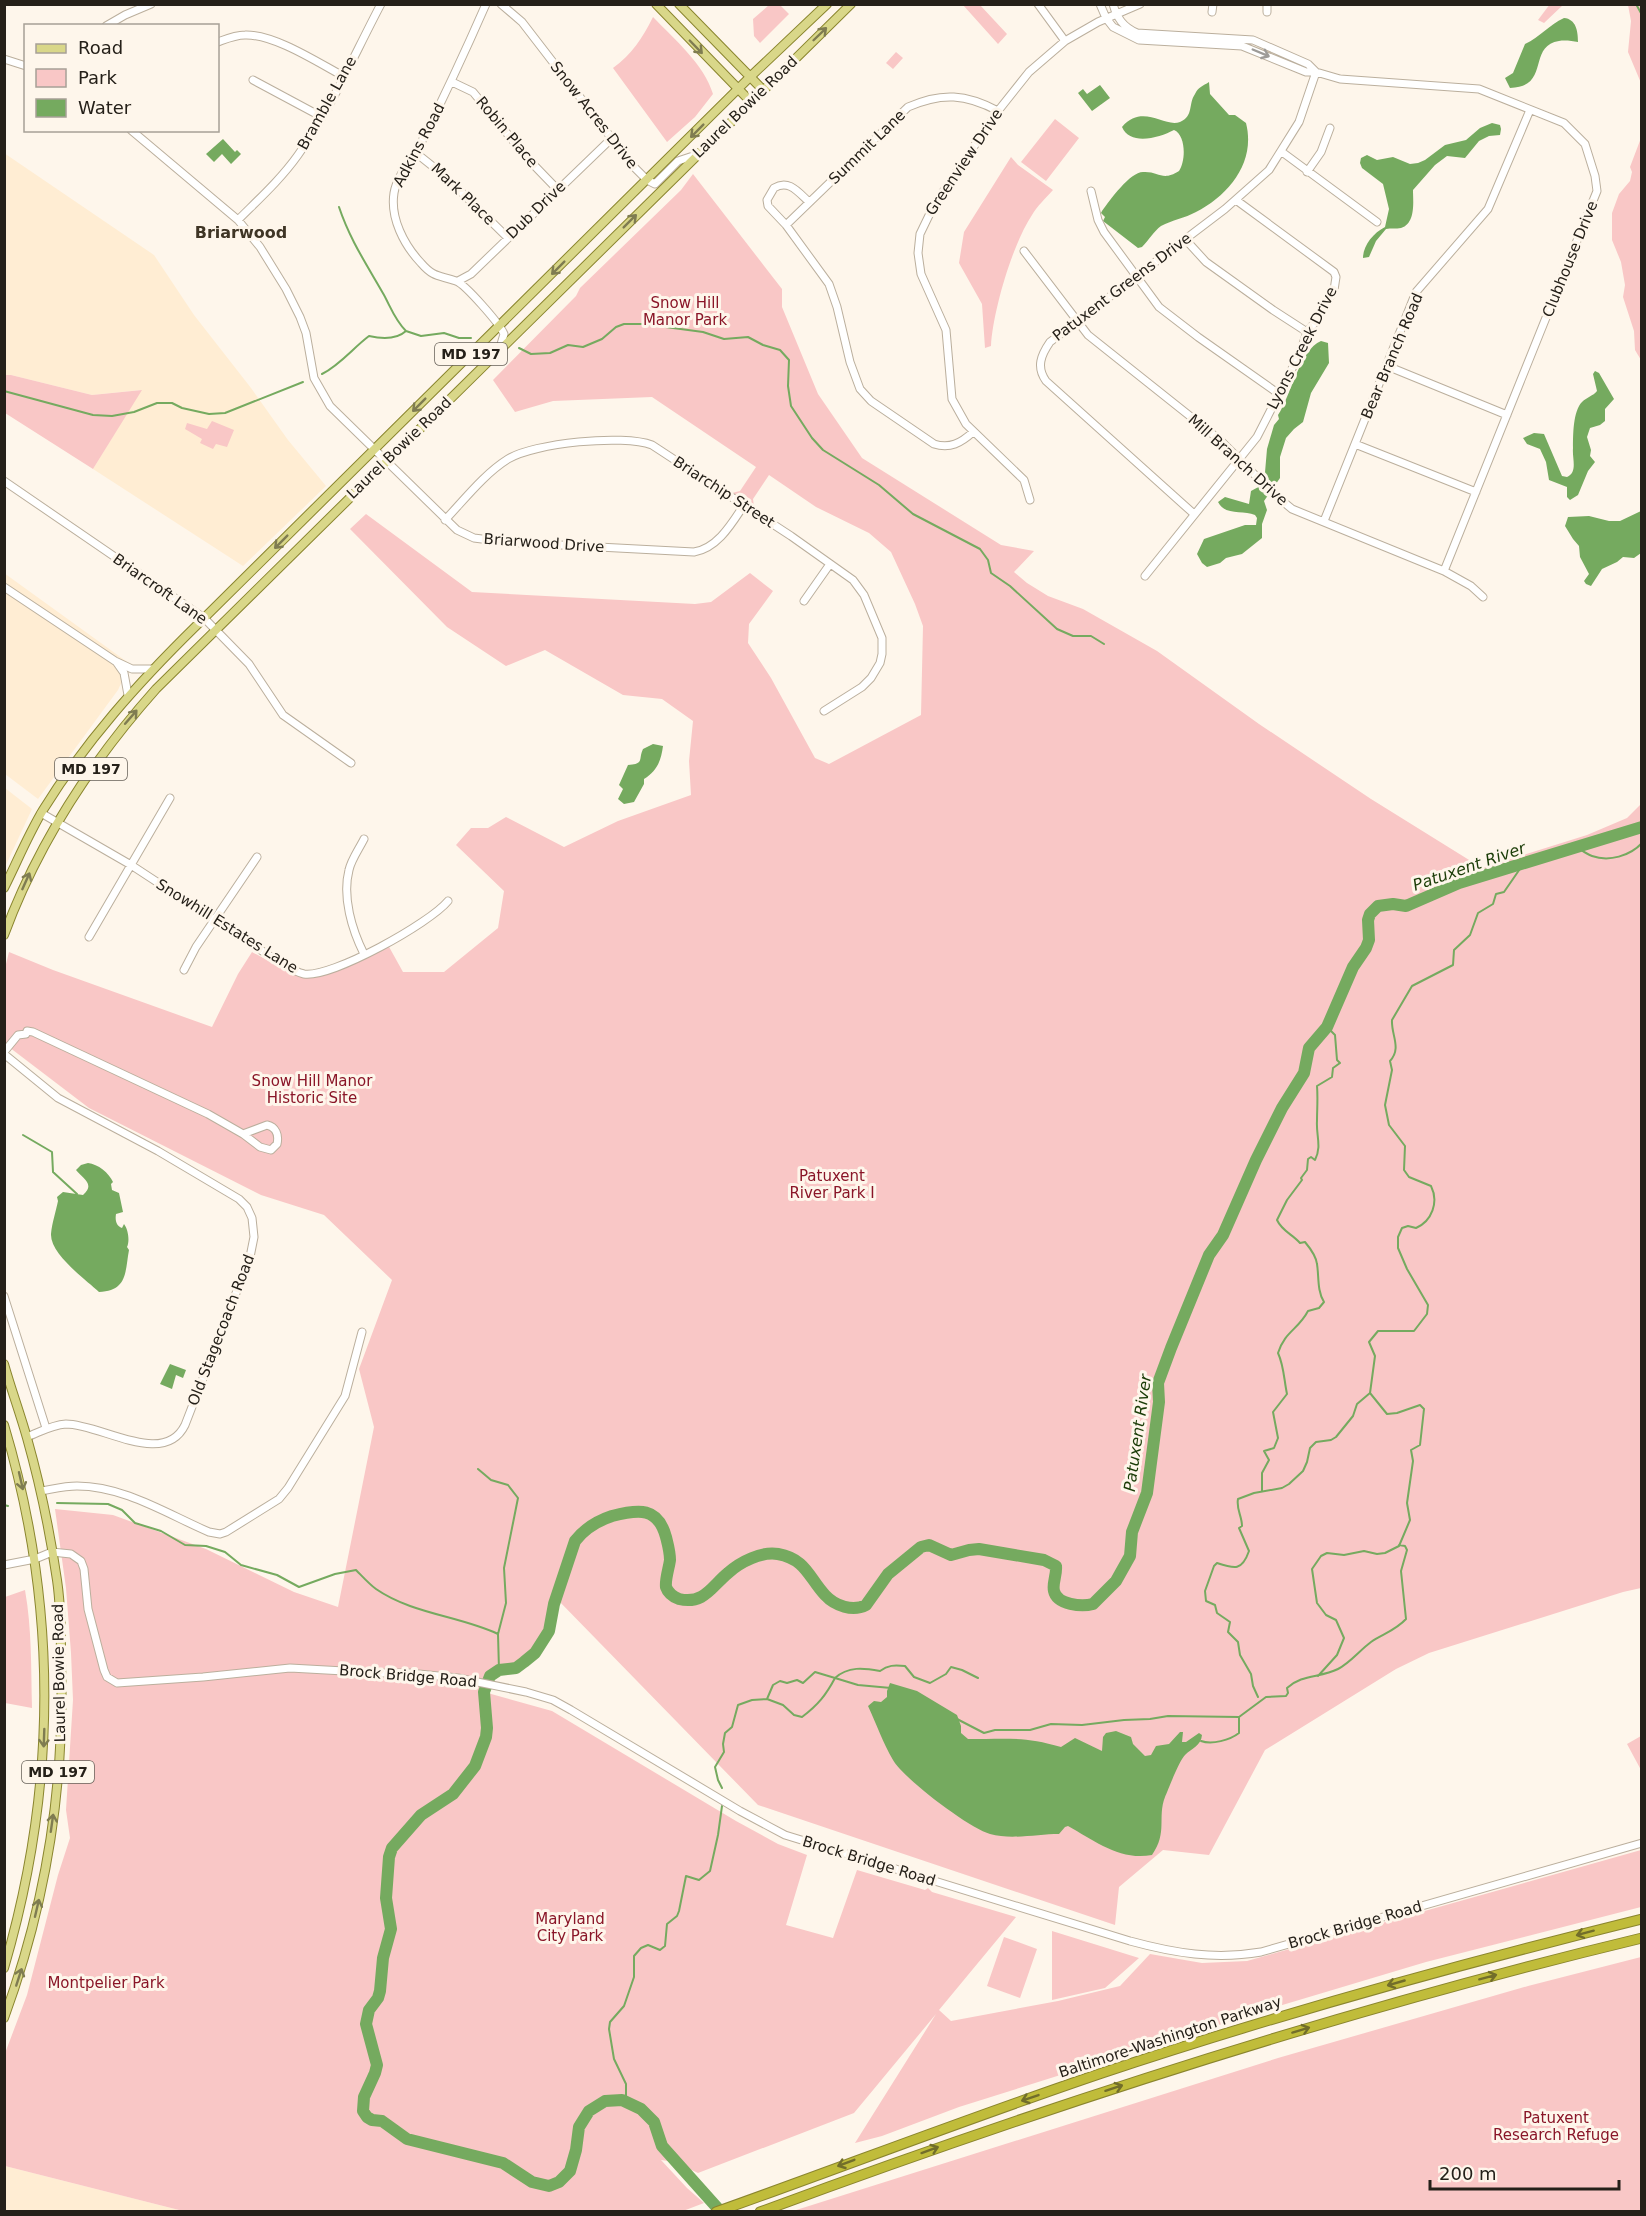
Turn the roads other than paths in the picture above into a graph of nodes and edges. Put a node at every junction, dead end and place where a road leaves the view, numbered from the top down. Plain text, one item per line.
1 (151, 4) edge
2 (381, 4) edge
3 (486, 4) edge
4 (501, 4) edge
5 (656, 4) edge
6 (827, 4) edge
7 (851, 4) edge
8 (1038, 4) edge
9 (1100, 4) edge
10 (1113, 4) edge
11 (1140, 4) edge
12 (683, 6) edge
13 (1116, 14) junction
14 (1106, 18) junction
15 (109, 24) edge
16 (1065, 41) junction
17 (219, 42) edge
18 (4, 59) edge
19 (24, 65) edge
20 (1316, 72) junction
21 (343, 76) junction
22 (750, 77) junction
23 (253, 80) dead end
24 (452, 82) junction
25 (738, 89) junction
26 (763, 90) junction
27 (751, 102) junction
28 (1530, 110) junction
29 (998, 111) junction
30 (321, 117) junction
31 (1330, 128) dead end
32 (133, 132) edge
33 (612, 138) junction
34 (1282, 152) junction
35 (416, 153) junction
36 (696, 155) junction
37 (1307, 172) junction
38 (647, 180) junction
39 (557, 189) junction
40 (1091, 191) dead end
41 (1236, 200) junction
42 (809, 202) junction
43 (238, 220) junction
44 (1377, 222) dead end
45 (786, 225) junction
46 (507, 238) junction
47 (1185, 239) junction
48 (1023, 251) dead end
49 (1136, 276) junction
50 (458, 281) junction
51 (1077, 322) junction
52 (500, 325) junction
53 (1306, 332) junction
54 (498, 351) junction
55 (1387, 366) junction
56 (1279, 394) junction
57 (1507, 415) junction
58 (973, 432) junction
59 (1355, 444) junction
60 (374, 450) junction
61 (1238, 460) junction
62 (386, 462) junction
63 (4, 481) edge
64 (1476, 492) junction
65 (1030, 500) dead end
66 (744, 505) junction
67 (1194, 514) junction
68 (445, 520) junction
69 (1324, 522) junction
70 (830, 564) junction
71 (1444, 571) junction
72 (1145, 576) dead end
73 (4, 587) edge
74 (1483, 597) dead end
75 (804, 601) dead end
76 (204, 618) junction
77 (216, 630) junction
78 (115, 661) junction
79 (153, 669) junction
80 (128, 695) junction
81 (824, 711) dead end
82 (351, 763) dead end
83 (170, 798) dead end
84 (41, 813) junction
85 (57, 823) junction
86 (364, 840) dead end
87 (256, 856) dead end
88 (131, 865) junction
89 (4, 888) edge
90 (448, 901) dead end
91 (216, 919) junction
92 (4, 935) edge
93 (89, 937) dead end
94 (364, 954) junction
95 (184, 970) dead end
96 (4, 1053) edge
97 (243, 1134) junction
98 (4, 1296) edge
99 (362, 1332) dead end
100 (4, 1364) edge
101 (4, 1425) edge
102 (46, 1428) junction
103 (27, 1437) junction
104 (40, 1491) junction
105 (52, 1552) junction
106 (34, 1559) junction
107 (4, 1565) edge
108 (1641, 1843) edge
109 (1641, 1919) edge
110 (1641, 1938) edge
111 (4, 1968) edge
112 (4, 2018) edge
113 (716, 2211) edge
114 (760, 2211) edge

1 - 15 street
2 - 21 street, Bramble Lane
3 - 24 street, Adkins Road
4 - 33 street, Snow Acres Drive
5 -> 25 main road
6 - 22 main road, Laurel Bowie Road / MD 197
26 -> 7 main road, Laurel Bowie Road / MD 197
8 - 16 street
9 - 14 street
10 - 13 street
11 - 13 street, Greenview Drive
12 - 22 main road
13 - 14 street, Greenview Drive
13 - 20 street, Clubhouse Drive
14 - 16 street, Greenview Drive
14 -> 20 street, Clubhouse Drive
16 - 29 street, Greenview Drive
17 - 21 street
18 - 19 street
20 - 28 street, Clubhouse Drive
20 - 34 street, Patuxent Greens Drive
21 - 30 street, Bramble Lane
22 - 25 main road, Laurel Bowie Road / MD 197
22 - 26 main road
23 - 30 street
24 - 35 street, Adkins Road
24 - 39 street, Robin Place
25 - 27 main road
25 -> 38 main road, Laurel Bowie Road / MD 197
26 - 27 main road, Laurel Bowie Road / MD 197
27 - 36 main road, Laurel Bowie Road / MD 197
28 - 55 street, Bear Branch Road
28 - 57 street, Clubhouse Drive
29 - 42 street, Summit Lane
29 - 58 street, Greenview Drive
30 - 43 street, Bramble Lane
31 - 37 street
32 - 43 street, Briarwood Drive
33 - 38 street, Snow Acres Drive
33 - 39 street, Dub Drive
34 - 37 street
34 - 41 street, Patuxent Greens Drive
35 - 46 street, Mark Place
35 - 50 street, Adkins Road
36 - 38 street, Snow Acres Drive
54 -> 36 main road, Laurel Bowie Road / MD 197
37 - 44 street
38 -> 52 main road, Laurel Bowie Road / MD 197
39 - 46 street, Dub Drive
40 - 49 street
41 - 47 street, Patuxent Greens Drive
41 - 53 street, Lyons Creek Drive
42 - 45 street, Summit Lane
42 - 45 street
43 - 60 street, Briarwood Drive
45 - 58 street
46 - 50 street, Dub Drive
47 - 49 street, Patuxent Greens Drive
47 - 53 street
48 - 51 street, Mill Branch Drive
49 - 51 street, Patuxent Greens Drive
49 - 56 street
50 - 52 street, Adkins Road
51 - 61 street, Mill Branch Drive
51 - 67 street, Patuxent Greens Drive
52 - 54 street
52 -> 60 main road, Laurel Bowie Road / MD 197
53 - 56 street, Lyons Creek Drive
54 - 62 main road, Laurel Bowie Road / MD 197
55 - 57 street
55 - 59 street, Bear Branch Road
56 - 61 street, Lyons Creek Drive
57 - 64 street, Clubhouse Drive
58 - 65 street, Greenview Drive
59 - 64 street
59 - 69 street, Bear Branch Road
60 - 62 street, Briarwood Drive
60 -> 76 main road, Laurel Bowie Road / MD 197
61 - 67 street, Lyons Creek Drive
61 - 69 street, Mill Branch Drive
62 - 68 street, Briarwood Drive
62 - 77 main road, Laurel Bowie Road / MD 197
63 - 76 street, Briarcroft Lane
64 - 71 street, Clubhouse Drive
66 - 68 street, Briarwood Drive
66 - 68 street, Briarchip Street
66 - 70 street, Briarchip Street
67 - 72 street, Lyons Creek Drive
69 - 71 street, Mill Branch Drive
70 - 75 street
70 - 81 street, Briarchip Street
71 - 74 street, Mill Branch Drive
73 - 78 street
76 - 77 street, Briarcroft Lane
76 - 79 main road, Laurel Bowie Road / MD 197
77 - 82 street, Briarcroft Lane
85 -> 77 main road, Laurel Bowie Road / MD 197
78 - 79 street
78 - 80 street
79 - 80 main road, Laurel Bowie Road / MD 197
80 - 84 main road, Laurel Bowie Road / MD 197
83 - 88 street
84 - 85 street, Snowhill Estates Lane
84 - 89 main road, Laurel Bowie Road / MD 197
85 - 88 street, Snowhill Estates Lane
92 -> 85 main road, Laurel Bowie Road / MD 197
86 - 94 street
87 - 91 street
88 - 91 street, Snowhill Estates Lane
88 - 93 street
90 - 94 street, Snowhill Estates Lane
91 - 94 street, Snowhill Estates Lane
91 - 95 street
96 - 97 street
96 - 102 street, Old Stagecoach Road
97 - 97 street
98 - 102 street
99 - 104 street
100 - 103 main road, Laurel Bowie Road / MD 197
101 -> 106 main road, Laurel Bowie Road / MD 197
102 - 103 street, Old Stagecoach Road
103 - 104 main road, Laurel Bowie Road / MD 197
104 - 105 main road, Laurel Bowie Road / MD 197
105 - 106 street
105 - 108 street, Brock Bridge Road
112 -> 105 main road, Laurel Bowie Road / MD 197
106 - 107 street
106 -> 111 main road, Laurel Bowie Road / MD 197
109 -> 113 highway, Baltimore-Washington Parkway
114 -> 110 highway, Baltimore-Washington Parkway

